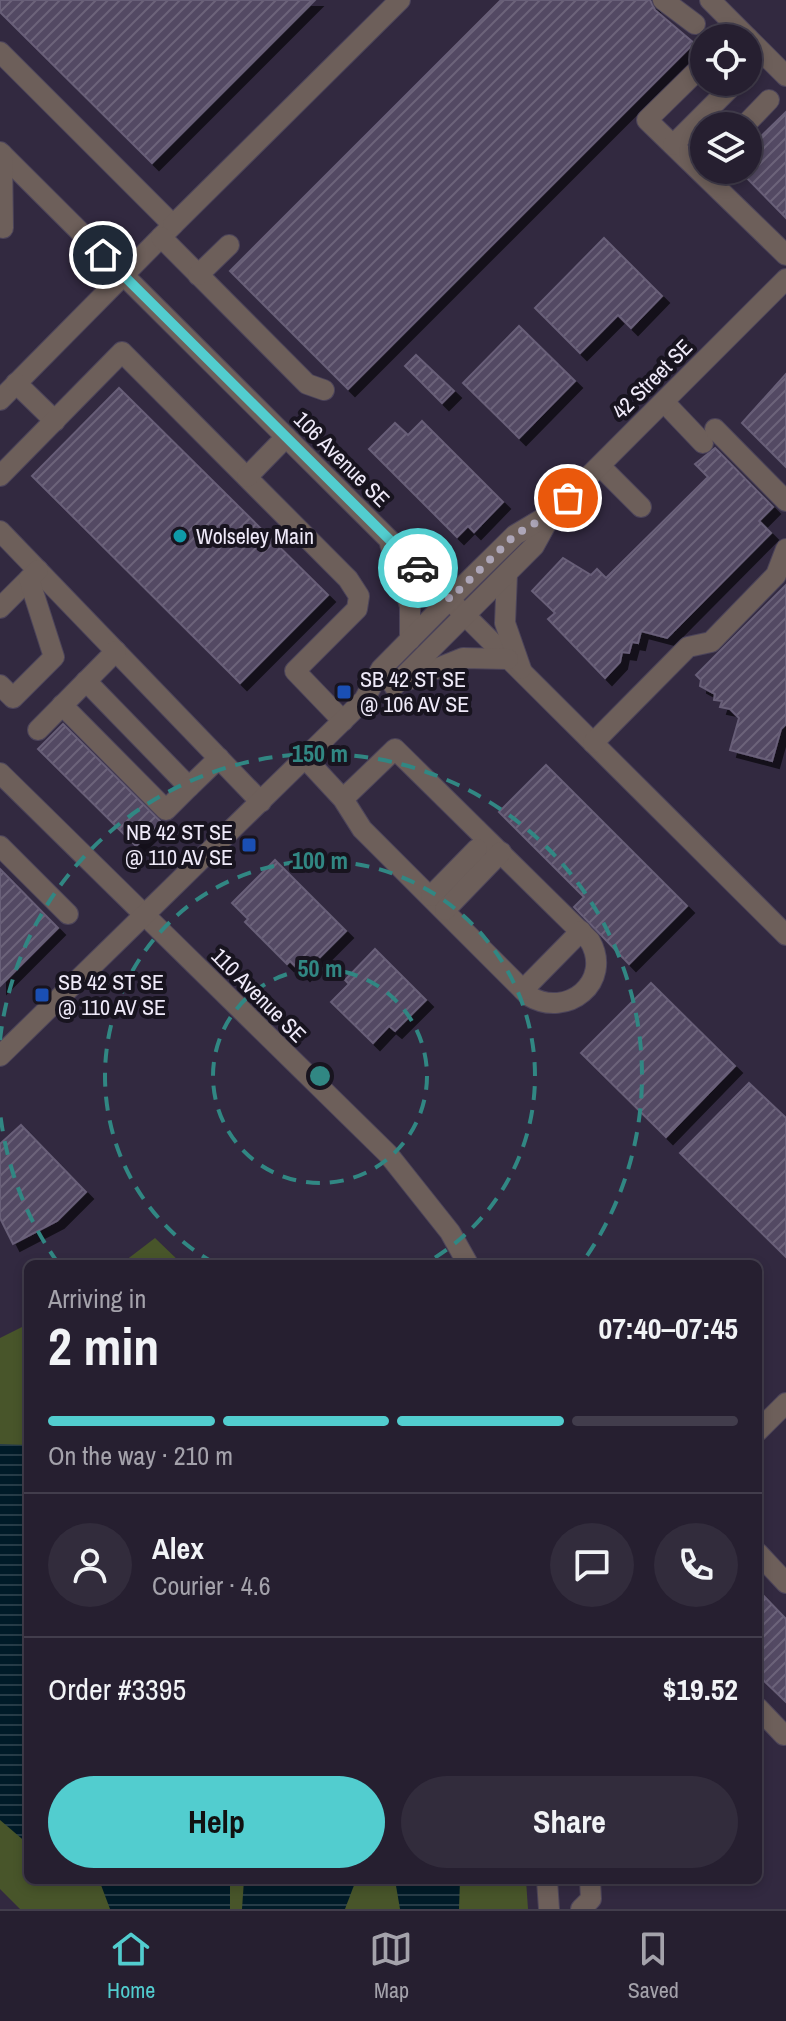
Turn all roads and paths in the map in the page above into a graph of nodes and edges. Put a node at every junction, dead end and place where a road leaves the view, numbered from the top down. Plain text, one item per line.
1 (400, 0) edge
2 (663, 0) edge
3 (710, 0) edge
4 (695, 24) dead end
5 (734, 24) edge
6 (0, 52) edge
7 (762, 52) edge
8 (786, 76) edge
9 (690, 78) edge
10 (722, 96) edge
11 (769, 100) dead end
12 (757, 112) edge
13 (673, 145) junction
14 (1, 153) edge
15 (690, 159) edge
16 (717, 184) edge
17 (3, 228) dead end
18 (167, 231) junction
19 (229, 245) dead end
20 (786, 255) edge
21 (123, 275) junction
22 (198, 275) junction
23 (786, 279) edge
24 (16, 383) junction
25 (324, 390) dead end
26 (0, 400) edge
27 (664, 402) junction
28 (55, 421) junction
29 (286, 437) junction
30 (600, 466) junction
31 (0, 476) edge
32 (247, 477) junction
33 (786, 501) edge
34 (641, 507) dead end
35 (552, 513) junction
36 (0, 531) edge
37 (389, 540) junction
38 (786, 549) edge
39 (33, 574) junction
40 (507, 574) junction
41 (450, 599) junction
42 (0, 608) edge
43 (465, 615) junction
44 (410, 640) junction
45 (116, 651) junction
46 (515, 666) junction
47 (86, 681) junction
48 (0, 685) edge
49 (394, 686) junction
50 (364, 700) junction
51 (62, 705) junction
52 (343, 721) junction
53 (38, 730) dead end
54 (593, 743) junction
55 (219, 758) junction
56 (305, 758) junction
57 (0, 773) edge
58 (189, 787) junction
59 (343, 799) junction
60 (261, 802) junction
61 (0, 846) edge
62 (477, 849) dead end
63 (501, 852) junction
64 (438, 903) junction
65 (68, 914) dead end
66 (146, 916) junction
67 (581, 931) junction
68 (786, 935) edge
69 (523, 990) junction
70 (0, 1056) edge
71 (466, 1260) edge
72 (786, 1403) edge
73 (762, 1427) edge
74 (762, 1557) edge
75 (786, 1583) edge
76 (762, 1712) edge
77 (786, 1733) edge
78 (547, 1884) edge
79 (590, 1884) edge
80 (549, 1909) edge
81 (581, 1909) edge

1 - 18 street
2 - 4 street
3 - 5 street
6 - 18 street
7 - 8 street
9 - 13 street
10 - 13 street
11 - 12 street
13 - 15 street
14 - 17 street
14 - 21 street, 106 Avenue SE
16 - 20 street
18 - 21 street
18 - 22 street
19 - 22 street
21 - 24 street
21 - 29 street, 106 Avenue SE
22 - 25 street
23 - 27 street, 42 Street SE
24 - 26 street
24 - 28 street
27 - 30 street, 42 Street SE
27 - 33 street
28 - 31 street
28 - 32 street
29 - 32 street
29 - 37 street, 106 Avenue SE
30 - 34 street
30 - 35 street, 42 Street SE
32 - 52 street
35 - 40 street, 42 Street SE
35 - 41 street, 42 Street SE
36 - 39 street
37 - 41 street, 106 Avenue SE
37 - 44 street
38 - 54 street
39 - 42 street
39 - 45 street
39 - 48 street
40 - 43 street, 42 Street SE
40 - 46 street
41 - 43 street, 106 Avenue SE
41 - 44 street, 42 Street SE
43 - 46 street, 106 Avenue SE
43 - 49 street, 42 Street SE
44 - 50 street, 42 Street SE
45 - 47 street
45 - 55 street
46 - 49 street
46 - 54 street, 106 Avenue SE
47 - 51 street
47 - 58 street
49 - 50 street, 42 Street SE
50 - 52 street, 42 Street SE
51 - 53 street
51 - 58 street
52 - 56 street, 42 Street SE
54 - 68 street, 106 Avenue SE
55 - 58 street
55 - 60 street
56 - 59 street
56 - 60 street, 42 Street SE
57 - 66 street, 110 Avenue SE
59 - 63 street
59 - 64 street
60 - 66 street, 42 Street SE
61 - 65 street
62 - 64 street
63 - 64 street
63 - 67 street
64 - 69 street
66 - 70 street, 42 Street SE
66 - 71 street, 110 Avenue SE
67 - 69 street
67 - 69 street
72 - 73 street
74 - 75 street
76 - 77 street
78 - 80 street
79 - 81 street

